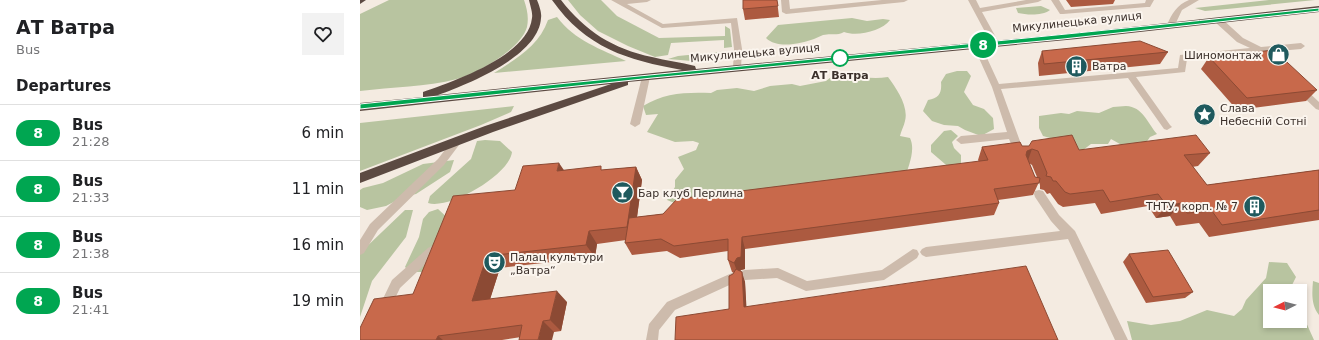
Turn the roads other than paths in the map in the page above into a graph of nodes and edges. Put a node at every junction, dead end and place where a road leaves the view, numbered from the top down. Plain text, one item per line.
1 (533, 0) edge
2 (556, 0) edge
3 (647, 0) edge
4 (785, 0) edge
5 (904, 0) edge
6 (972, 0) edge
7 (1038, 0) edge
8 (1055, 0) edge
9 (1150, 0) edge
10 (1195, 0) edge
11 (617, 1) edge
12 (1319, 9) edge
13 (978, 11) junction
14 (1218, 20) junction
15 (1171, 25) junction
16 (995, 44) junction
17 (977, 45) junction
18 (1301, 46) dead end
19 (1259, 49) junction
20 (1270, 60) edge
21 (737, 68) junction
22 (708, 71) junction
23 (1130, 75) junction
24 (644, 77) junction
25 (1292, 81) edge
26 (996, 87) junction
27 (410, 101) junction
28 (360, 107) edge
29 (1319, 107) edge
30 (635, 124) dead end
31 (1167, 127) dead end
32 (1012, 135) junction
33 (961, 140) dead end
34 (457, 141) junction
35 (1020, 155) edge
36 (360, 178) edge
37 (1039, 194) edge
38 (1071, 234) junction
39 (360, 250) edge
40 (432, 250) edge
41 (926, 252) dead end
42 (913, 254) dead end
43 (745, 275) dead end
44 (732, 278) edge
45 (379, 319) edge
46 (652, 340) edge
47 (1122, 340) edge

1 - 27 highway
2 - 22 highway
3 - 11 lane
4 - 5 lane
6 - 13 lane
7 - 13 lane
8 - 9 lane
10 - 15 lane
11 - 21 lane
12 - 14 highway, Микулинецька вулиця
13 - 16 lane
14 - 15 highway, Микулинецька вулиця
14 - 19 lane
15 - 16 highway, Микулинецька вулиця
16 - 17 highway, Микулинецька вулиця
17 - 21 highway, Микулинецька вулиця
17 - 26 lane
18 - 19 lane
19 - 20 lane
19 - 23 lane
21 - 22 highway, Микулинецька вулиця
22 - 24 highway, Микулинецька вулиця
23 - 26 lane
23 - 31 lane
24 - 27 highway, Микулинецька вулиця
24 - 30 lane
24 - 34 highway
25 - 29 lane
26 - 32 lane
27 - 28 highway, Микулинецька вулиця
32 - 33 lane
32 - 35 lane
34 - 36 highway
34 - 39 lane
37 - 38 lane
38 - 41 lane
38 - 47 lane
40 - 45 lane
42 - 43 lane
44 - 46 lane

